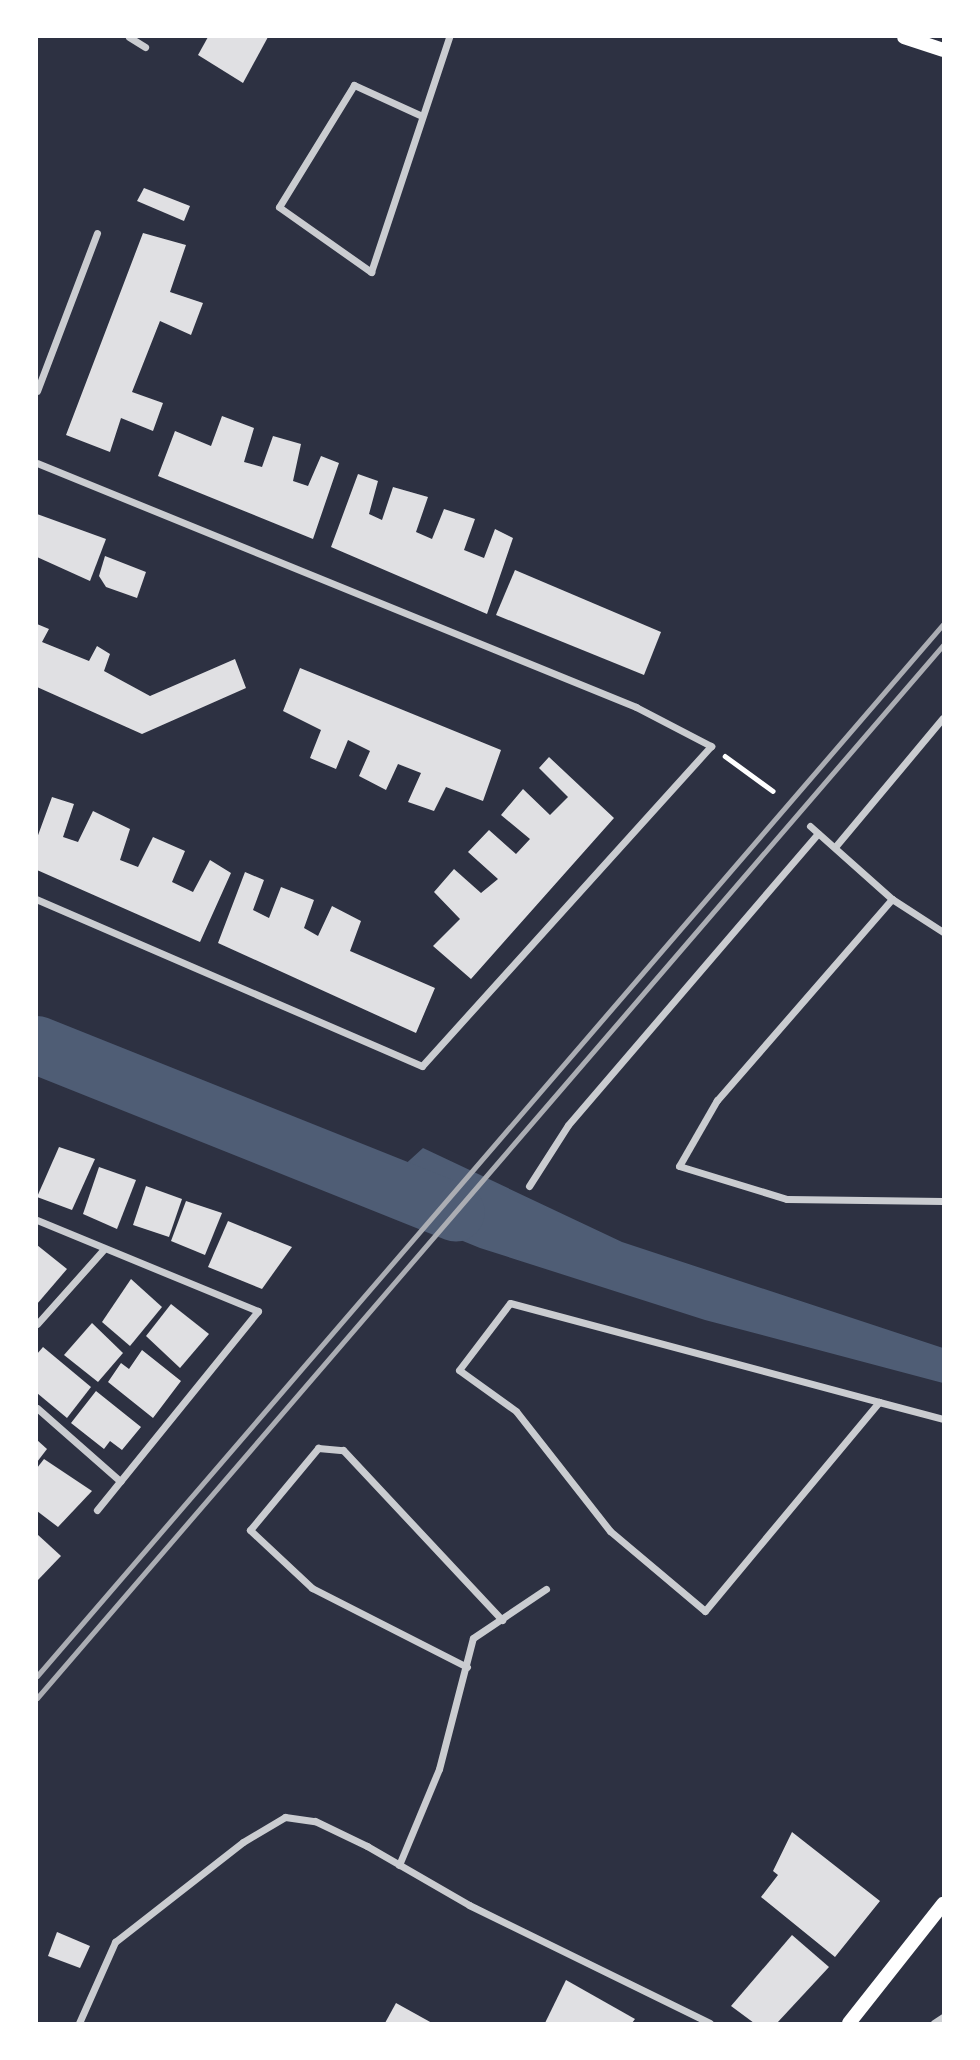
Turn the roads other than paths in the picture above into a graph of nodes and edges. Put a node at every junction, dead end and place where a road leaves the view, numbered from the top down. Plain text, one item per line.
1 (129, 37) edge
2 (449, 37) edge
3 (904, 37) edge
4 (145, 47) dead end
5 (943, 50) edge
6 (422, 116) junction
7 (97, 233) dead end
8 (37, 391) edge
9 (37, 463) edge
10 (943, 718) edge
11 (810, 826) dead end
12 (818, 833) junction
13 (835, 846) junction
14 (37, 899) edge
15 (892, 899) junction
16 (943, 932) edge
17 (529, 1186) dead end
18 (943, 1201) edge
19 (37, 1220) edge
20 (104, 1249) junction
21 (37, 1324) edge
22 (879, 1402) junction
23 (37, 1408) edge
24 (943, 1419) edge
25 (120, 1482) junction
26 (97, 1510) dead end
27 (546, 1589) dead end
28 (502, 1620) junction
29 (467, 1667) junction
30 (399, 1865) junction
31 (943, 1904) edge
32 (943, 2017) edge
33 (79, 2023) edge
34 (710, 2023) edge
35 (849, 2023) edge
36 (934, 2023) edge

1 - 4 street
2 - 6 street
3 - 5 main road
6 - 6 street
7 - 8 street
9 - 14 street
10 - 13 street
11 - 12 street
12 - 13 street
12 - 17 street
13 - 15 street
15 - 16 street
15 - 18 street
19 - 20 street
20 - 21 street
20 - 25 street
22 - 22 street
22 - 24 street
23 - 25 street
25 - 26 street
27 - 28 street
28 - 29 street
28 - 29 street
29 - 30 street
30 - 33 street
30 - 34 street
31 - 35 main road
32 - 36 street

